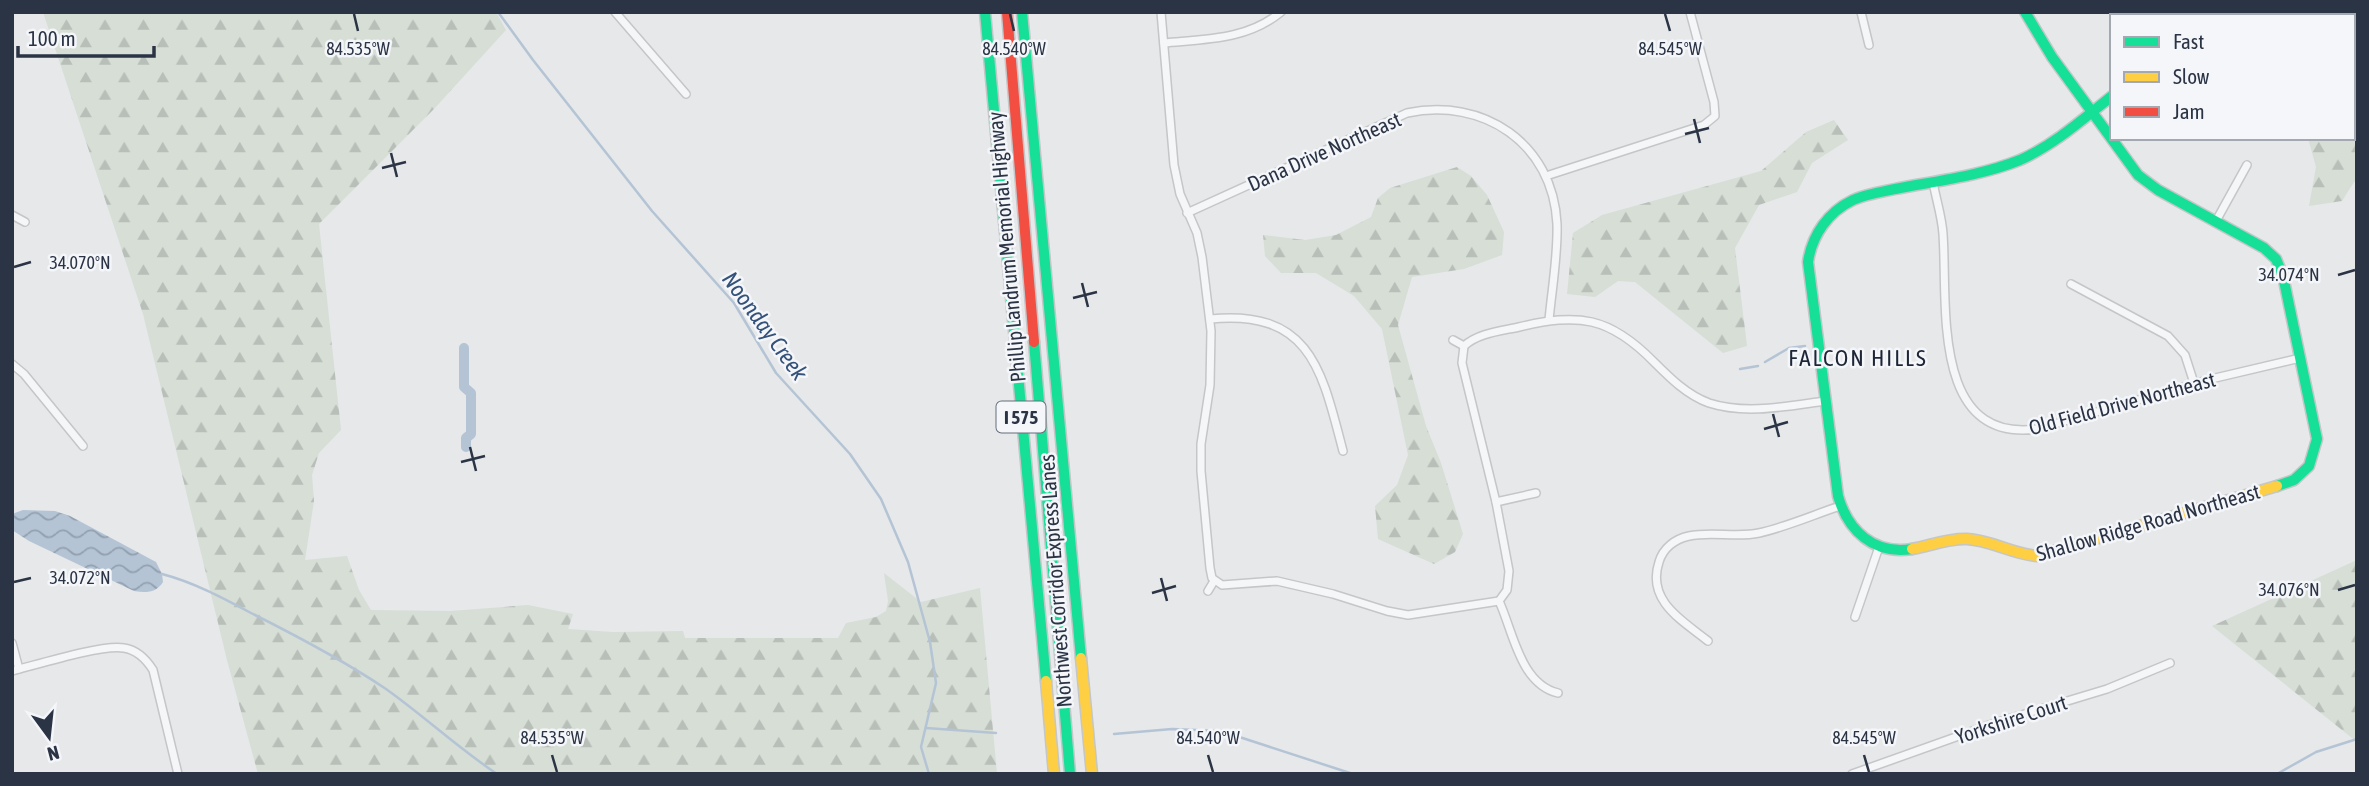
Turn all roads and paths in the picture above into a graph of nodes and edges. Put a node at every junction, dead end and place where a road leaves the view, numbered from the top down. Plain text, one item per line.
1 (615, 12) edge
2 (986, 12) edge
3 (1007, 12) edge
4 (1022, 12) edge
5 (1161, 12) edge
6 (1281, 12) edge
7 (1690, 12) edge
8 (1861, 12) edge
9 (2025, 12) edge
10 (1164, 43) junction
11 (1869, 45) dead end
12 (686, 94) dead end
13 (2110, 97) edge
14 (2091, 111) junction
15 (2110, 136) edge
16 (2113, 140) edge
17 (2247, 165) dead end
18 (1546, 176) junction
19 (1933, 182) junction
20 (1187, 213) junction
21 (12, 215) edge
22 (2216, 221) junction
23 (25, 222) dead end
24 (2071, 284) dead end
25 (1210, 319) junction
26 (1549, 320) junction
27 (1453, 340) dead end
28 (1464, 346) junction
29 (2300, 358) junction
30 (12, 364) edge
31 (2194, 383) junction
32 (1825, 401) junction
33 (83, 446) dead end
34 (1343, 451) dead end
35 (1536, 493) dead end
36 (1496, 502) junction
37 (1840, 506) junction
38 (1879, 547) junction
39 (1214, 581) junction
40 (1208, 590) dead end
41 (1499, 601) junction
42 (1855, 617) dead end
43 (1708, 641) dead end
44 (12, 643) edge
45 (2170, 663) dead end
46 (15, 670) edge
47 (1558, 693) dead end
48 (178, 774) edge
49 (1054, 774) edge
50 (1070, 774) edge
51 (1091, 774) edge
52 (1852, 774) edge

1 - 12 street
2 - 49 main road, Phillip Landrum Memorial Highway / I 575
3 - 50 main road, Northwest Corridor Express Lanes
4 - 51 main road, Phillip Landrum Memorial Highway / I 575
5 - 10 street
6 - 10 street
7 - 18 street
8 - 11 street
9 - 14 main road, Shallow Ridge Road Northeast
10 - 20 street
13 - 14 main road
14 - 15 main road, Shallow Ridge Road Northeast
14 - 19 main road
16 - 22 main road, Shallow Ridge Road Northeast
17 - 22 street
18 - 20 street, Dana Drive Northeast
18 - 26 street, Dana Drive Northeast
19 - 31 street, Old Field Drive Northeast
19 - 32 main road
20 - 25 street
21 - 23 street
22 - 29 main road, Shallow Ridge Road Northeast
24 - 31 street
25 - 34 street
25 - 39 street
26 - 28 street
26 - 32 street
27 - 28 street
28 - 36 street
29 - 31 street, Old Field Drive Northeast
29 - 38 main road, Shallow Ridge Road Northeast
30 - 33 street
32 - 37 main road
35 - 36 street
36 - 41 street
37 - 38 main road
37 - 43 street
38 - 42 street
39 - 40 street
39 - 41 street
41 - 47 street
44 - 46 street
45 - 52 street, Yorkshire Court
46 - 48 street

